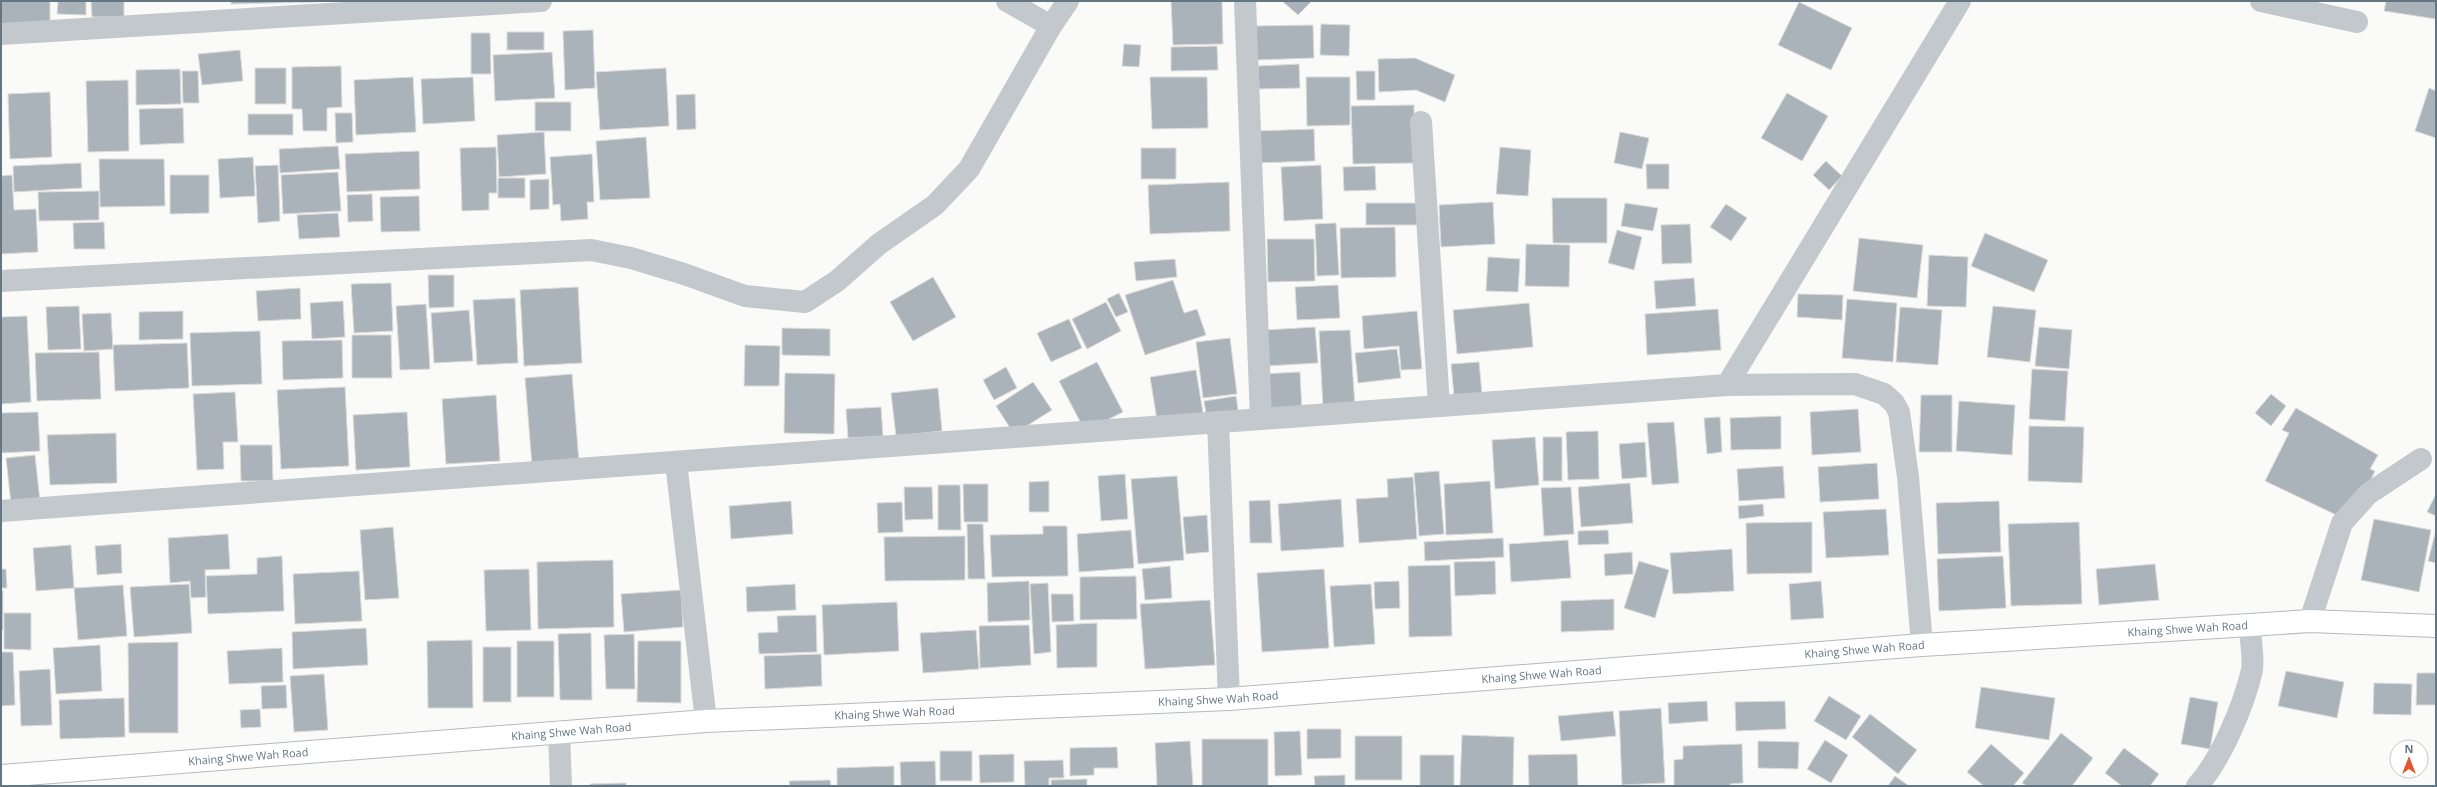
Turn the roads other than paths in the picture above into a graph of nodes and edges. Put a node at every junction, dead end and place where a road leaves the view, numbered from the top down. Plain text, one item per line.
1 (541, 1) edge
2 (1007, 1) edge
3 (1068, 1) edge
4 (1245, 1) edge
5 (1960, 1) edge
6 (2261, 1) edge
7 (2357, 22) dead end
8 (1051, 26) junction
9 (1, 34) edge
10 (1421, 122) dead end
11 (1, 281) edge
12 (1726, 385) junction
13 (1439, 406) junction
14 (1261, 419) junction
15 (1218, 422) junction
16 (2421, 459) dead end
17 (676, 462) junction
18 (1, 511) edge
19 (2310, 621) junction
20 (2250, 624) junction
21 (2436, 626) edge
22 (1922, 646) junction
23 (1229, 699) junction
24 (706, 721) junction
25 (559, 732) junction
26 (1, 776) edge
27 (561, 786) edge
28 (2197, 786) edge

1 - 9 street
2 - 8 street
3 - 8 street
4 - 14 street
5 - 12 street
6 - 7 street
8 - 11 street
10 - 13 street
12 - 13 street
12 - 22 street
13 - 14 street
14 - 15 street
15 - 17 street
15 - 23 street
16 - 19 street
17 - 18 street
17 - 24 street
19 - 20 street, Khaing Shwe Wah Road
19 - 21 street, Khaing Shwe Wah Road
20 - 22 street, Khaing Shwe Wah Road
20 - 28 street
22 - 23 street, Khaing Shwe Wah Road
23 - 24 street, Khaing Shwe Wah Road
24 - 25 street, Khaing Shwe Wah Road
25 - 26 street, Khaing Shwe Wah Road
25 - 27 street

